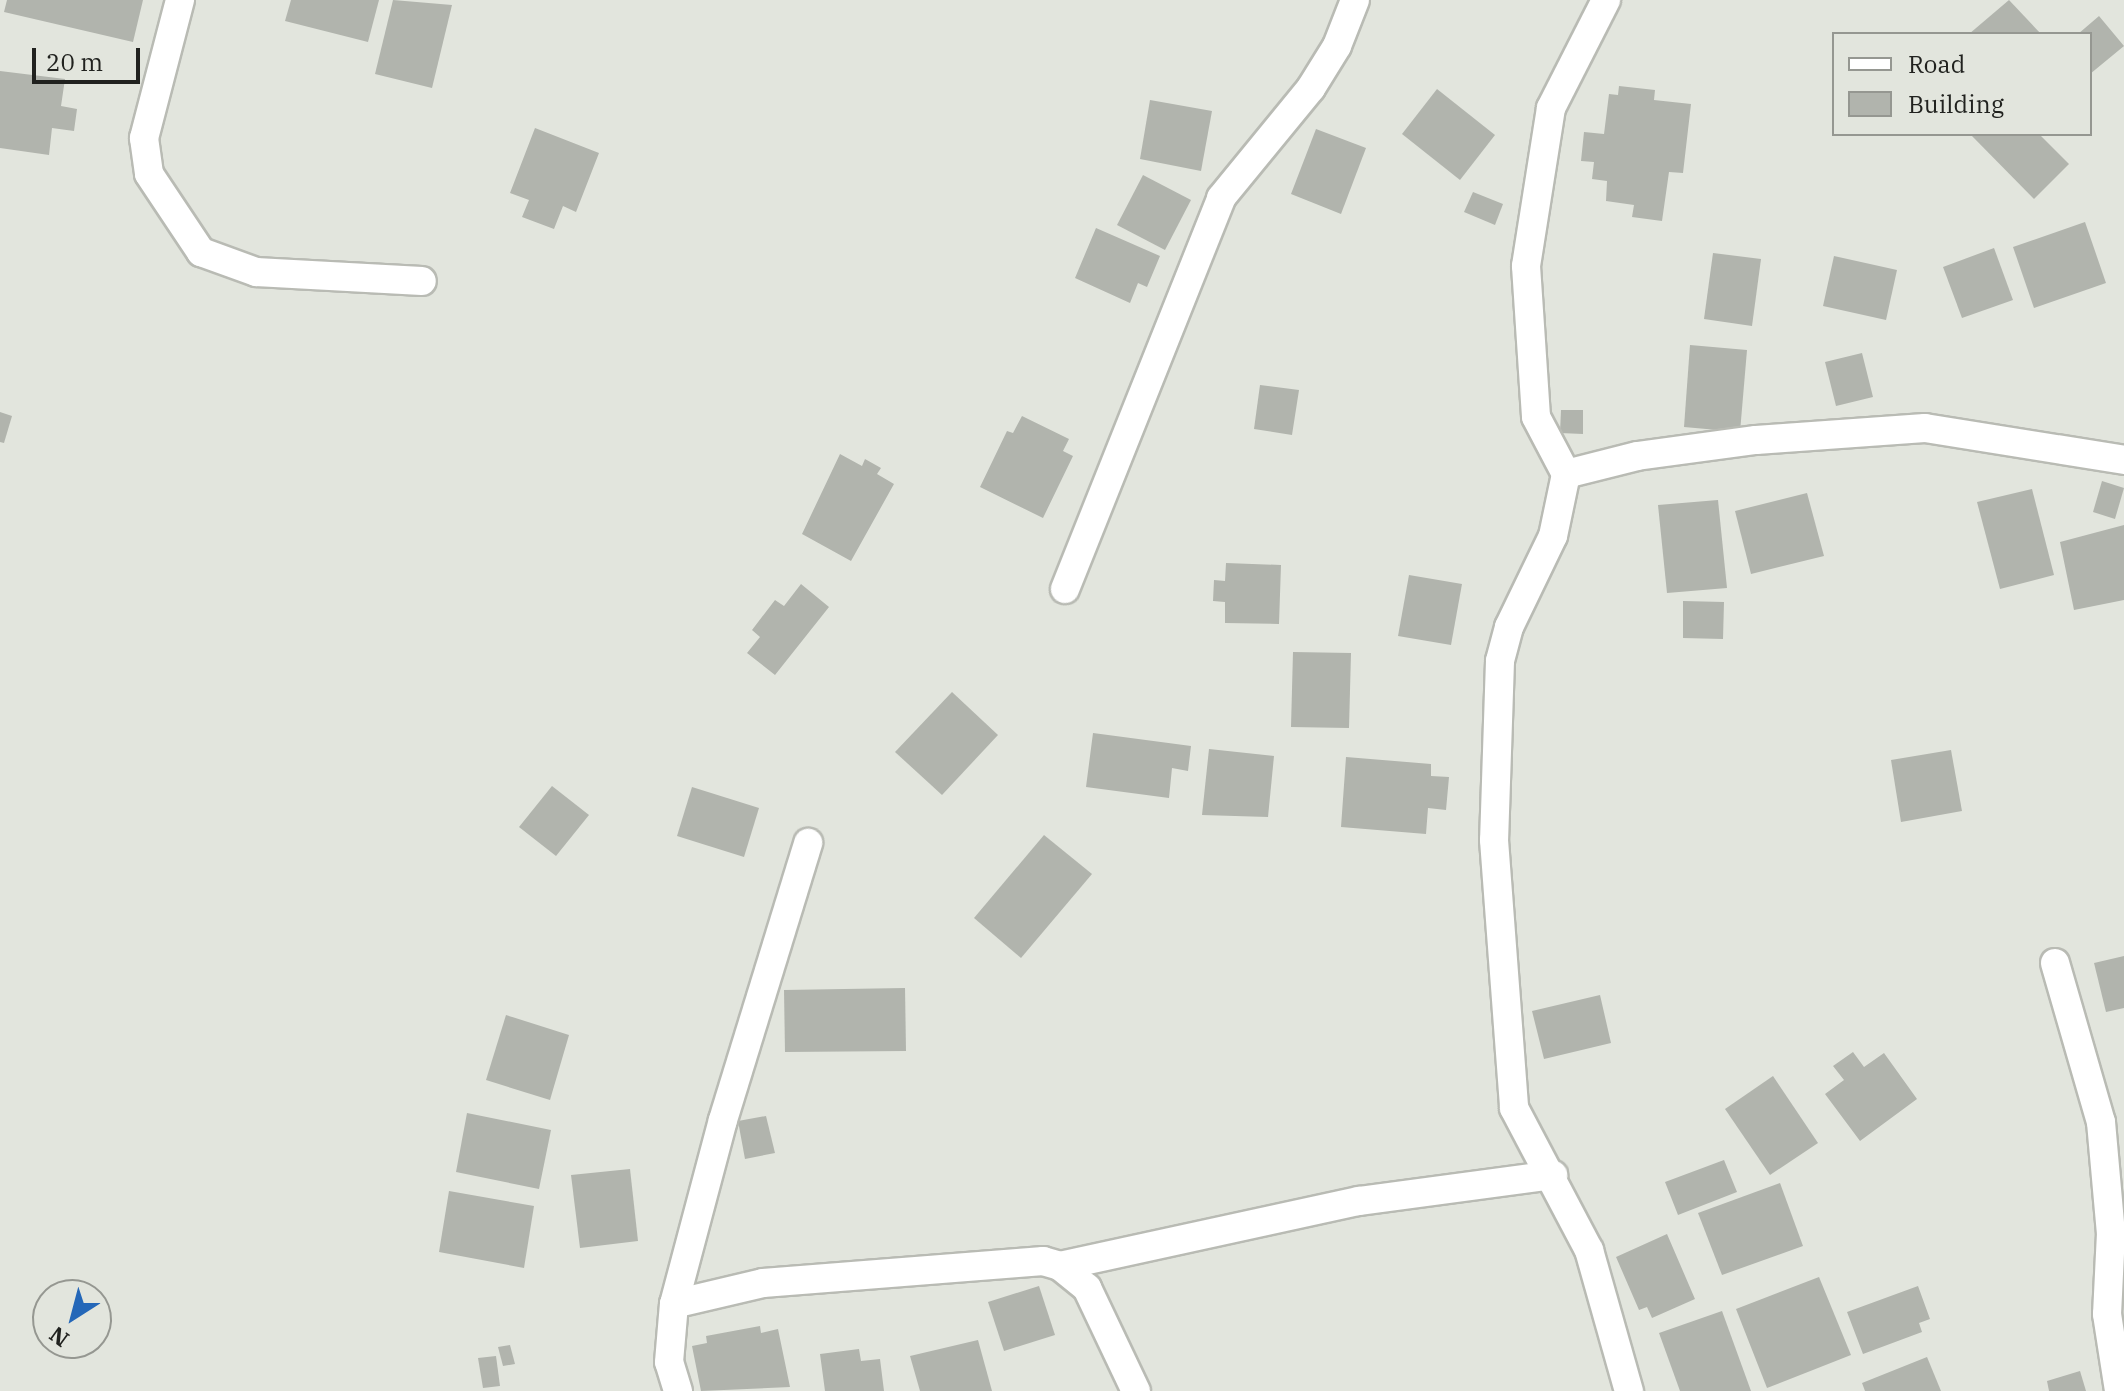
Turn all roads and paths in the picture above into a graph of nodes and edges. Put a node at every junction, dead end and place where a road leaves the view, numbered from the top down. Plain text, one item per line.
1 (180, 0) edge
2 (1355, 0) edge
3 (1606, 0) edge
4 (422, 281) dead end
5 (2124, 460) edge
6 (1566, 474) junction
7 (1065, 589) dead end
8 (808, 843) dead end
9 (2055, 963) dead end
10 (1553, 1175) junction
11 (1060, 1266) junction
12 (674, 1304) junction
13 (678, 1391) edge
14 (1136, 1391) edge
15 (1629, 1391) edge
16 (2119, 1391) edge

1 - 4 street
2 - 7 street
3 - 6 street
5 - 6 street
6 - 10 street
8 - 12 street
9 - 16 street
10 - 11 street
10 - 15 street
11 - 12 street
11 - 14 street
12 - 13 street

